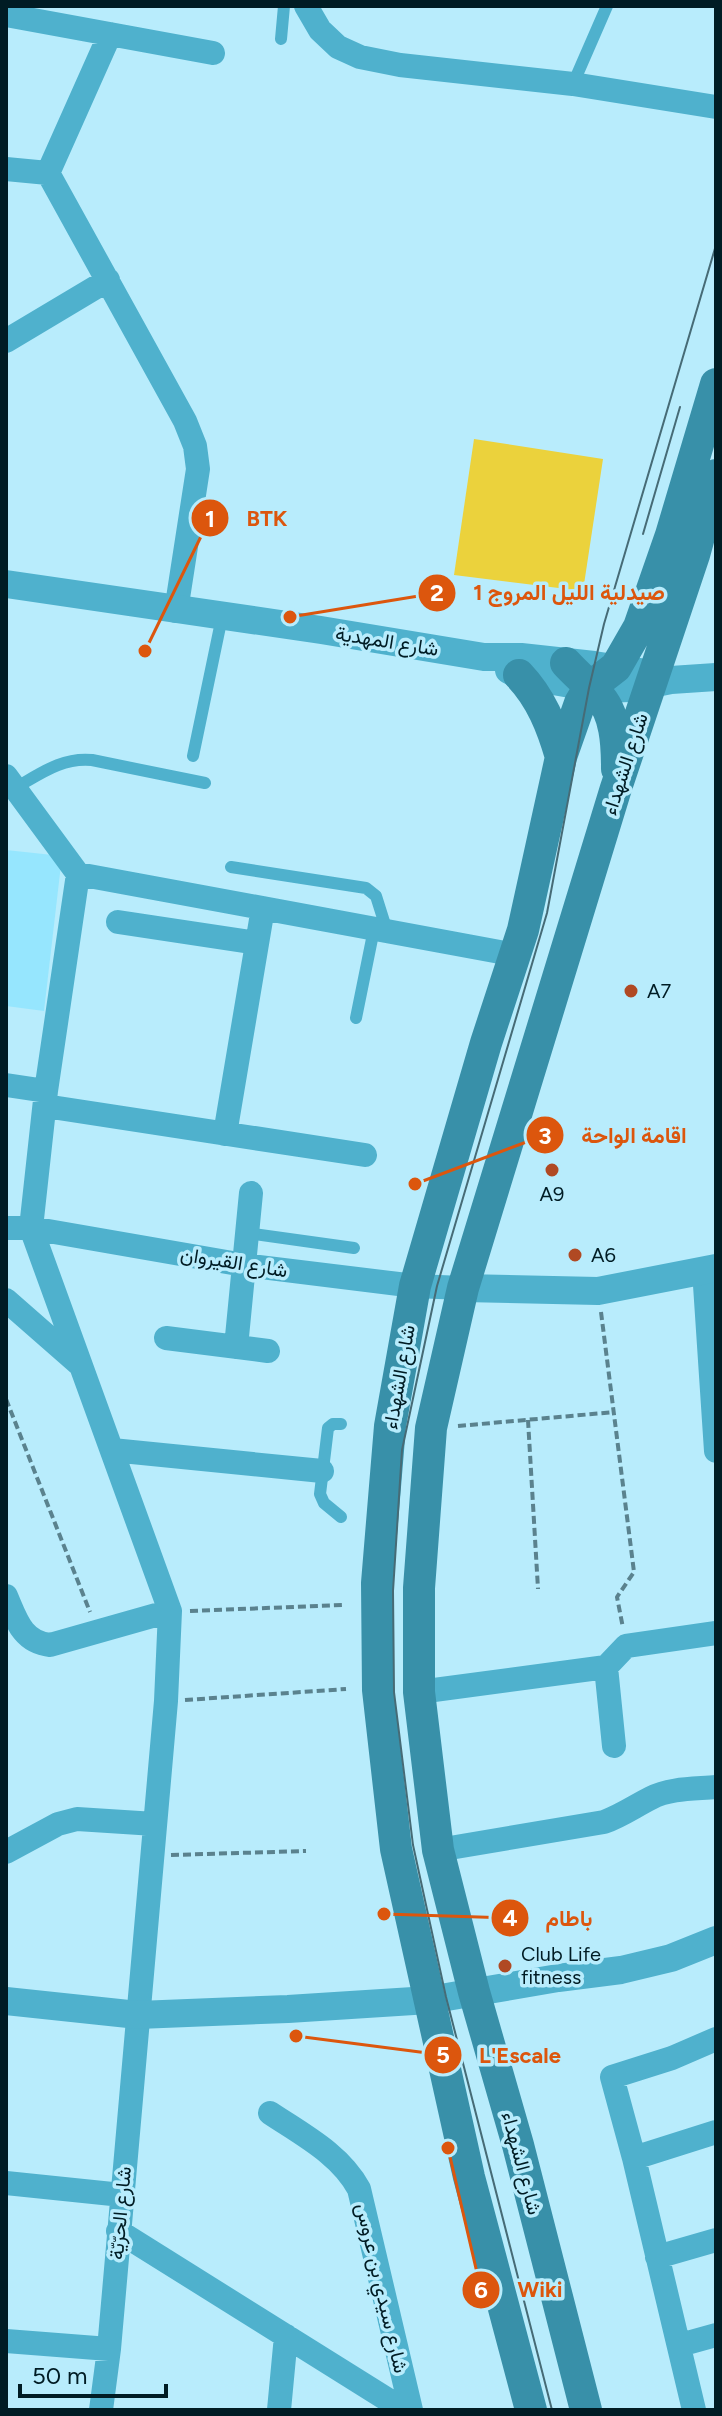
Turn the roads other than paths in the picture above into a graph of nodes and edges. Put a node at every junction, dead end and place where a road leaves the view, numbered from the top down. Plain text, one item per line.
1 (284, 6) edge
2 (306, 6) edge
3 (607, 6) edge
4 (6, 15) edge
5 (110, 34) junction
6 (281, 39) dead end
7 (213, 53) dead end
8 (573, 84) junction
9 (716, 107) edge
10 (6, 169) edge
11 (48, 173) junction
12 (108, 280) junction
13 (6, 341) edge
14 (716, 384) edge
15 (716, 475) edge
16 (6, 584) edge
17 (176, 611) junction
18 (222, 617) junction
19 (484, 657) junction
20 (566, 663) junction
21 (616, 667) junction
22 (519, 675) junction
23 (716, 677) edge
24 (658, 679) junction
25 (589, 688) junction
26 (193, 756) dead end
27 (561, 757) junction
28 (10, 782) edge
29 (205, 783) dead end
30 (616, 788) junction
31 (231, 867) dead end
32 (78, 874) junction
33 (263, 908) junction
34 (118, 922) dead end
35 (380, 930) junction
36 (257, 943) junction
37 (516, 955) junction
38 (356, 1018) dead end
39 (6, 1085) edge
40 (45, 1098) junction
41 (225, 1134) junction
42 (365, 1155) dead end
43 (251, 1193) dead end
44 (6, 1228) edge
45 (31, 1228) junction
46 (247, 1233) junction
47 (354, 1248) dead end
48 (244, 1265) junction
49 (710, 1269) edge
50 (415, 1286) junction
51 (463, 1288) junction
52 (6, 1300) edge
53 (166, 1338) dead end
54 (236, 1347) junction
55 (268, 1351) dead end
56 (80, 1365) junction
57 (713, 1380) edge
58 (341, 1424) dead end
59 (112, 1450) junction
60 (716, 1451) edge
61 (322, 1471) junction
62 (341, 1517) dead end
63 (6, 1596) edge
64 (170, 1611) junction
65 (716, 1633) edge
66 (606, 1667) junction
67 (419, 1692) junction
68 (614, 1746) dead end
69 (716, 1787) edge
70 (155, 1824) junction
71 (438, 1850) junction
72 (6, 1852) edge
73 (716, 1940) edge
74 (474, 1992) junction
75 (429, 2000) junction
76 (6, 2001) edge
77 (138, 2015) junction
78 (716, 2039) edge
79 (270, 2113) dead end
80 (716, 2132) edge
81 (634, 2158) junction
82 (6, 2183) edge
83 (122, 2195) junction
84 (118, 2231) junction
85 (716, 2240) edge
86 (657, 2257) junction
87 (716, 2335) edge
88 (286, 2336) junction
89 (6, 2341) edge
90 (680, 2345) junction
91 (109, 2349) junction
92 (101, 2410) edge
93 (279, 2410) edge
94 (404, 2410) edge
95 (411, 2410) edge
96 (531, 2410) edge
97 (586, 2410) edge
98 (694, 2410) edge

1 - 6 lane
2 - 8 street
3 - 8 lane
4 - 5 street
5 - 7 street
5 - 11 street
8 - 9 street
10 - 11 street
11 - 12 street
12 - 13 street
12 - 17 street
14 - 21 main road, شارع الشهداء
15 - 24 main road, شارع الشهداء
16 - 17 street, شارع المهدية
17 - 18 street, شارع المهدية
18 - 19 street, شارع المهدية
18 - 26 lane
19 - 20 street
19 - 22 street
20 - 21 street
20 - 25 main road
21 - 24 street
21 - 25 main road, شارع الشهداء
22 - 25 street
22 - 27 main road
23 - 24 street
24 - 25 street
24 - 30 main road, شارع الشهداء
25 - 27 main road, شارع الشهداء
25 - 30 main road
27 - 37 main road, شارع الشهداء
28 - 29 lane
28 - 32 street
30 - 51 main road, شارع الشهداء
31 - 35 lane
32 - 33 street
32 - 40 street
33 - 35 street
33 - 36 street
34 - 36 street
35 - 37 street
35 - 38 lane
36 - 41 street
37 - 50 main road, شارع الشهداء
39 - 40 street
40 - 41 street
40 - 45 street
41 - 42 street
43 - 46 street
44 - 45 street, شارع القيروان
45 - 48 street, شارع القيروان
45 - 56 street
46 - 47 lane
46 - 48 street
48 - 50 street, شارع القيروان
48 - 54 street
49 - 51 street
49 - 57 street
50 - 51 street, شارع القيروان
50 - 75 main road, شارع الشهداء
51 - 67 main road, شارع الشهداء
52 - 56 street
53 - 54 street
54 - 55 street
56 - 59 street
57 - 60 street
58 - 61 lane
59 - 61 street
59 - 64 street
61 - 62 lane
63 - 64 street
64 - 70 street, شارع الحرّيّة
65 - 66 street
66 - 67 street
66 - 68 street
67 - 71 main road, شارع الشهداء
69 - 71 street
70 - 72 street
70 - 77 street, شارع الحرّيّة
71 - 74 main road, شارع الشهداء
73 - 74 street
74 - 75 street
74 - 97 main road, شارع الشهداء
75 - 77 street
75 - 96 main road, شارع الشهداء
76 - 77 street
77 - 83 street, شارع الحرّيّة
78 - 81 street
79 - 95 street, شارع سيدي بن عروس
80 - 81 street
81 - 86 street
82 - 83 street
83 - 84 street, شارع الحرّيّة
84 - 88 street
84 - 91 street, شارع الحرّيّة
85 - 86 street
86 - 90 street
87 - 90 street
88 - 93 street
88 - 94 street
89 - 91 street
90 - 98 street
91 - 92 street, شارع الحرّيّة

